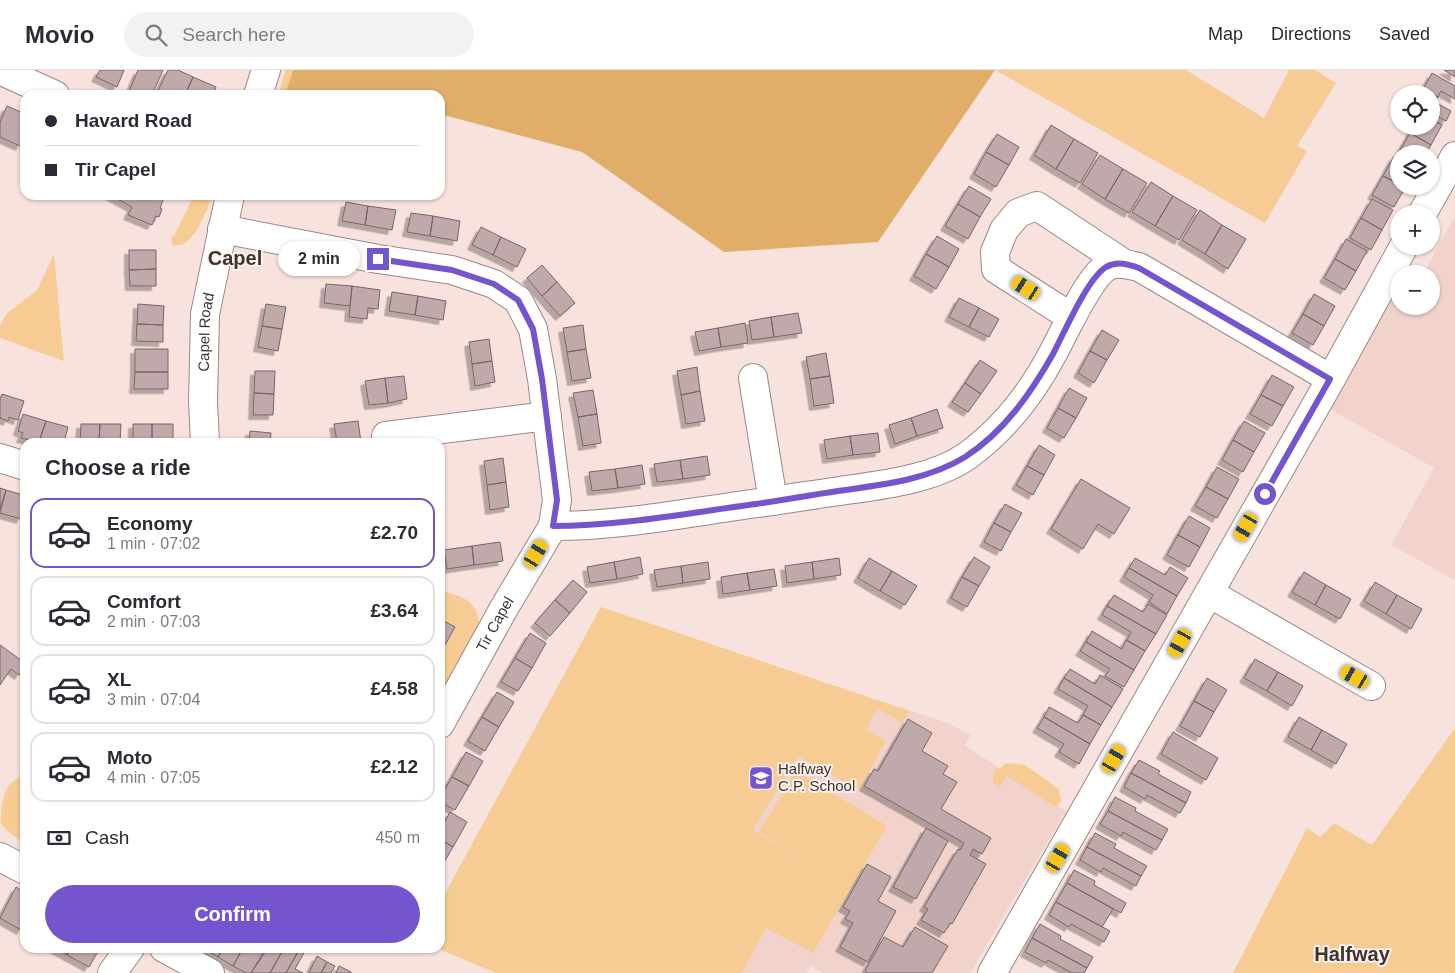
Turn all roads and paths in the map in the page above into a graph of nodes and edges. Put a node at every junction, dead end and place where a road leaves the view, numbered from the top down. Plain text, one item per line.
1 (266, 70) edge
2 (4, 72) dead end
3 (44, 90) edge
4 (260, 90) edge
5 (1455, 156) edge
6 (229, 200) edge
7 (1427, 205) edge
8 (222, 230) junction
9 (1399, 255) edge
10 (1122, 263) junction
11 (1071, 318) junction
12 (753, 378) dead end
13 (1330, 379) junction
14 (547, 416) junction
15 (386, 436) dead end
16 (205, 438) edge
17 (0, 458) edge
18 (20, 464) edge
19 (773, 501) junction
20 (553, 526) junction
21 (1209, 593) junction
22 (1371, 686) dead end
23 (445, 715) edge
24 (0, 857) edge
25 (20, 867) edge
26 (126, 953) edge
27 (173, 953) edge
28 (112, 973) edge
29 (210, 973) edge
30 (992, 973) edge

1 - 4 street
2 - 3 street
5 - 7 street
6 - 8 street, Capel Road
8 - 14 street, Tir Capel
8 - 16 street, Capel Road
9 - 13 street
10 - 11 street
10 - 11 street
10 - 13 street
11 - 19 street
12 - 19 street
13 - 21 street
14 - 15 street
14 - 20 street, Tir Capel
17 - 18 street
19 - 20 street
20 - 23 street, Tir Capel
21 - 22 street
21 - 30 street
24 - 25 street
26 - 28 street
27 - 29 street

